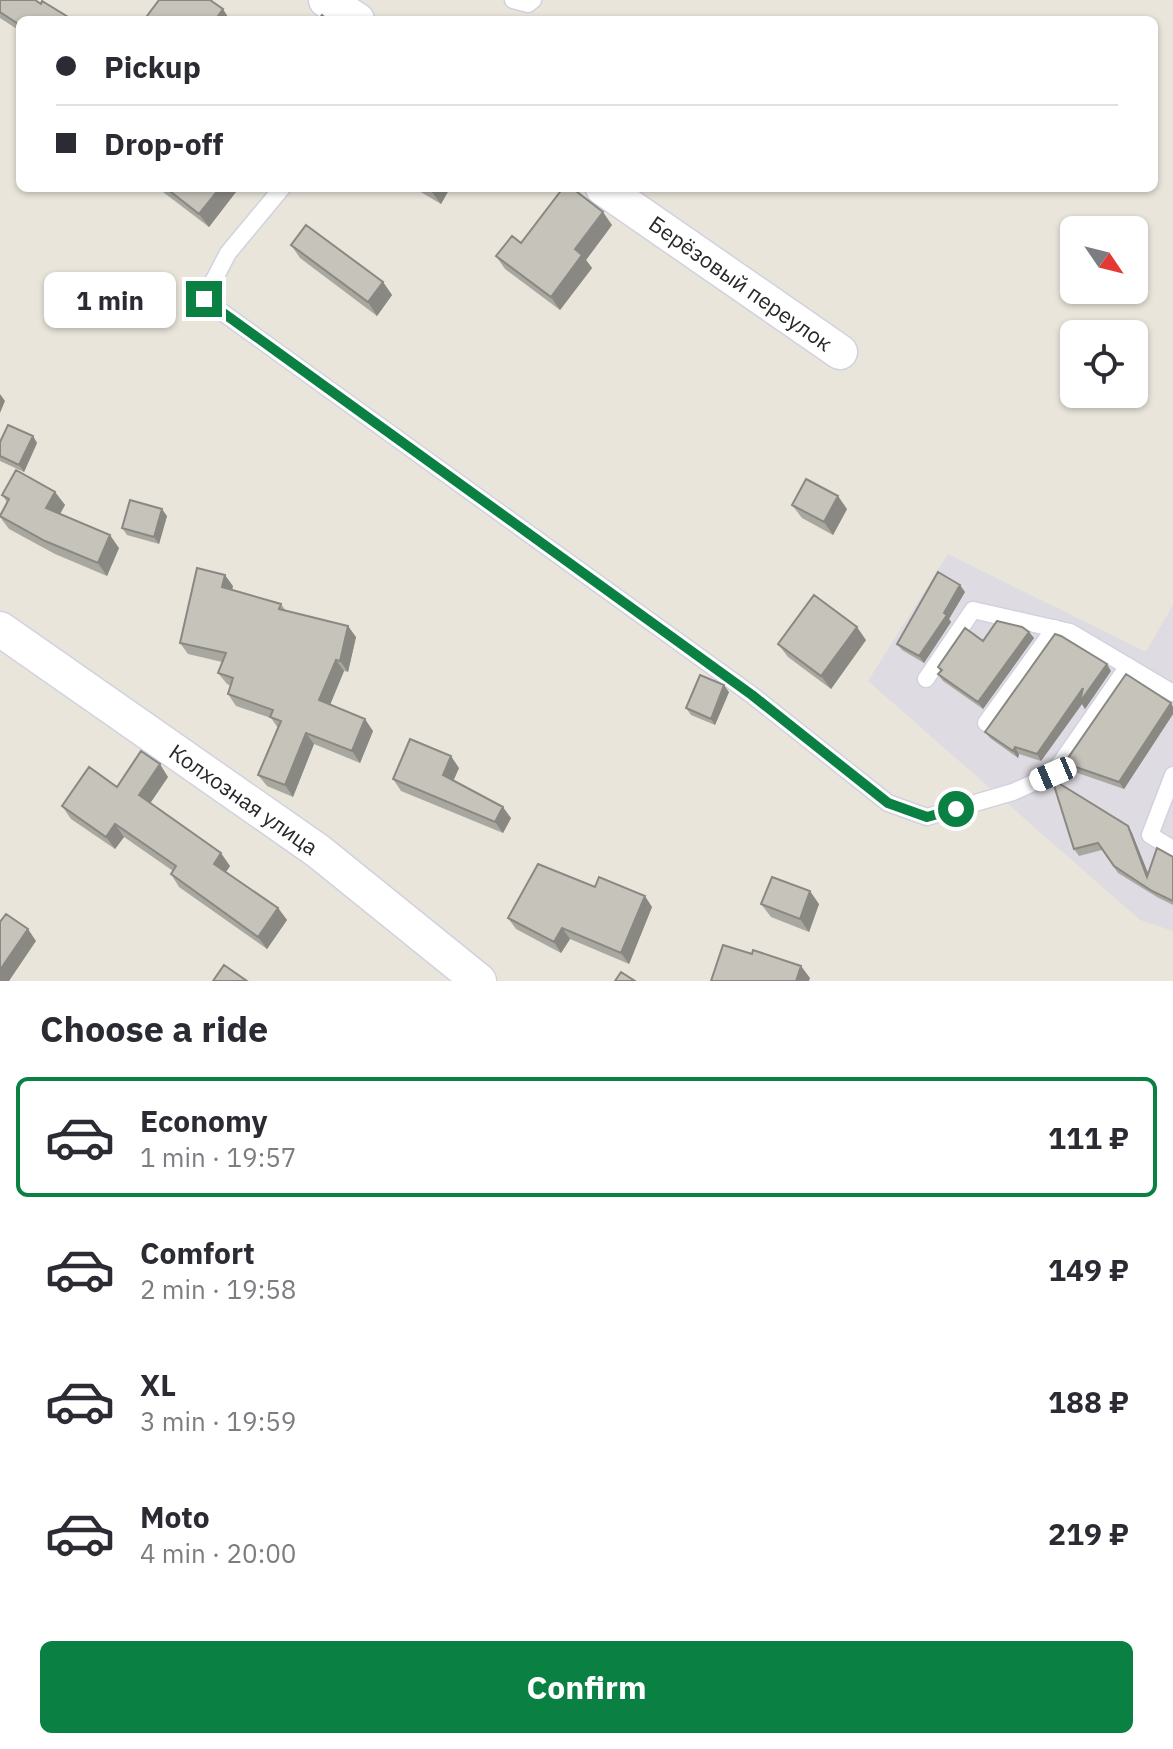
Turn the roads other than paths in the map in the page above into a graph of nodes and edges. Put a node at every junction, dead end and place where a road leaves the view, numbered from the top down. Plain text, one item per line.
1 (326, 0) edge
2 (513, 0) edge
3 (533, 0) edge
4 (351, 16) edge
5 (279, 192) edge
6 (609, 192) edge
7 (840, 352) dead end
8 (1055, 628) junction
9 (0, 629) edge
10 (1128, 666) junction
11 (926, 679) dead end
12 (1173, 693) edge
13 (986, 723) dead end
14 (1173, 775) edge
15 (1173, 849) edge
16 (479, 981) edge

1 - 4 street
2 - 3 lane
5 - 10 lane
6 - 7 street, Берёзовый переулок
8 - 10 lane
8 - 11 lane
8 - 13 lane
9 - 16 street, Колхозная улица
10 - 12 lane
14 - 15 lane

